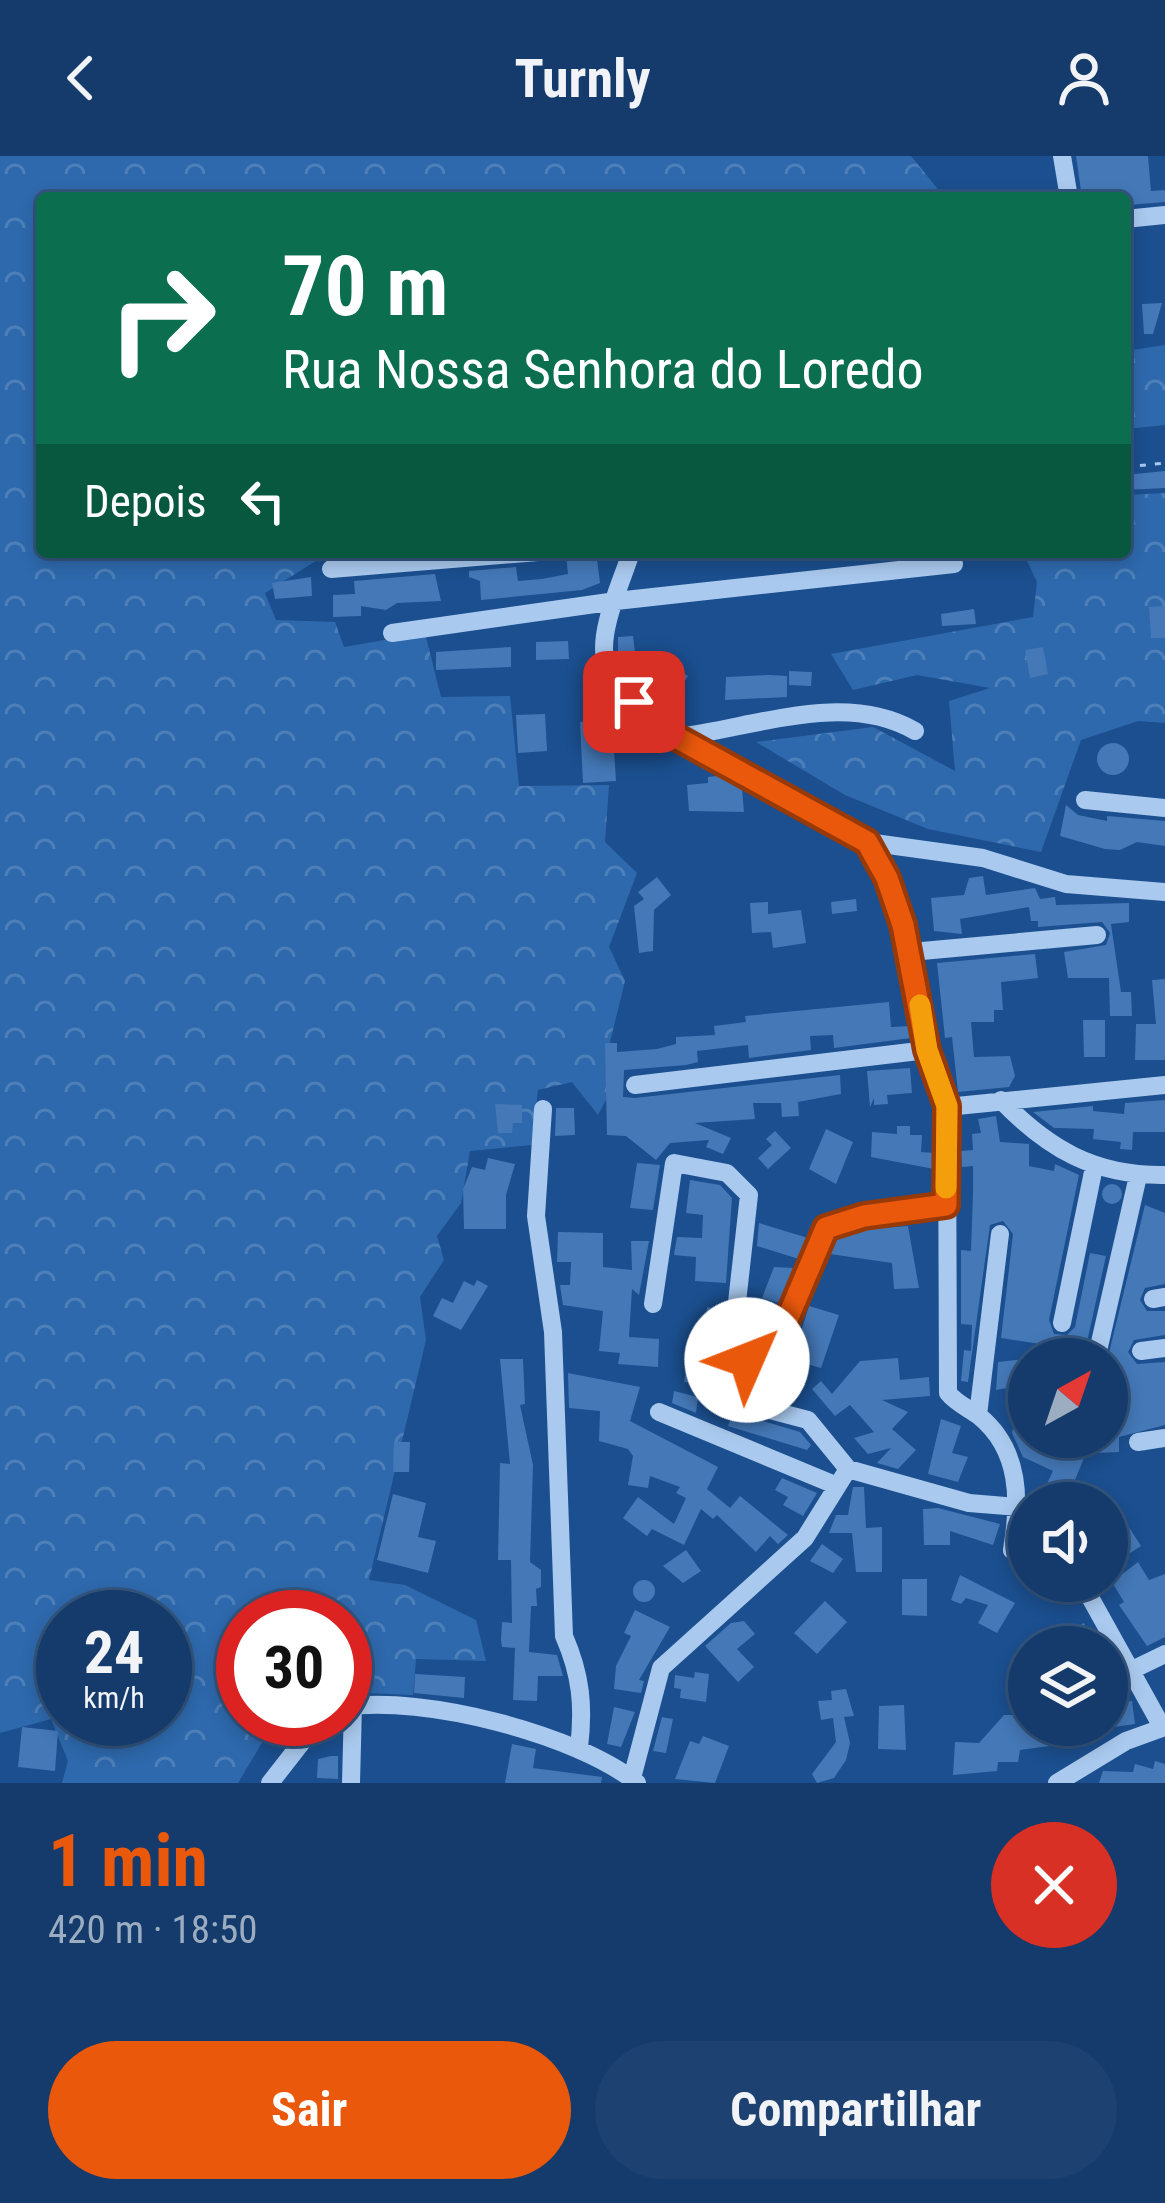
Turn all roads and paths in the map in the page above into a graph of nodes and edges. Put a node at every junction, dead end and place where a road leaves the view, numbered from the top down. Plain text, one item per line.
1 (1062, 156) edge
2 (1068, 192) edge
3 (1165, 215) edge
4 (1131, 218) edge
5 (1165, 463) edge
6 (1131, 466) edge
7 (465, 558) edge
8 (629, 558) edge
9 (954, 564) dead end
10 (331, 569) dead end
11 (616, 601) junction
12 (392, 633) dead end
13 (915, 730) dead end
14 (676, 737) junction
15 (1085, 800) dead end
16 (1165, 808) edge
17 (867, 842) junction
18 (1165, 892) edge
19 (1097, 935) dead end
20 (911, 952) junction
21 (927, 1050) junction
22 (635, 1085) dead end
23 (1165, 1085) edge
24 (1000, 1100) junction
25 (947, 1106) junction
26 (543, 1109) dead end
27 (1094, 1167) junction
28 (1165, 1175) edge
29 (1138, 1176) junction
30 (946, 1205) junction
31 (1000, 1234) dead end
32 (653, 1304) dead end
33 (1062, 1323) dead end
34 (1101, 1338) edge
35 (1165, 1348) edge
36 (1141, 1351) dead end
37 (743, 1403) dead end
38 (659, 1412) dead end
39 (978, 1415) junction
40 (1165, 1438) edge
41 (1138, 1442) dead end
42 (841, 1477) junction
43 (1015, 1482) edge
44 (1008, 1506) edge
45 (1093, 1602) edge
46 (1165, 1654) edge
47 (1132, 1670) junction
48 (372, 1707) edge
49 (1164, 1727) edge
50 (299, 1746) edge
51 (350, 1746) edge
52 (579, 1748) junction
53 (626, 1779) edge
54 (270, 1783) edge
55 (351, 1783) edge
56 (1057, 1783) edge

1 - 2 street
3 - 4 street
5 - 6 path
7 - 10 street
8 - 11 street
9 - 11 street
11 - 12 street
11 - 14 street
13 - 14 street
14 - 17 street
15 - 16 street
17 - 18 street
17 - 20 street
19 - 20 street
20 - 21 street
21 - 22 street
21 - 25 street
23 - 24 street
24 - 25 street
24 - 27 street
25 - 30 street
26 - 52 street
27 - 29 street
27 - 33 street
28 - 29 street
29 - 34 street
30 - 32 street
30 - 39 street
31 - 39 street
35 - 36 street
37 - 42 street
38 - 42 street
39 - 43 street
40 - 41 street
42 - 44 street
42 - 53 street
45 - 47 street
46 - 47 street
47 - 49 street
48 - 52 street
49 - 56 street
50 - 54 street
51 - 55 street
52 - 53 street

